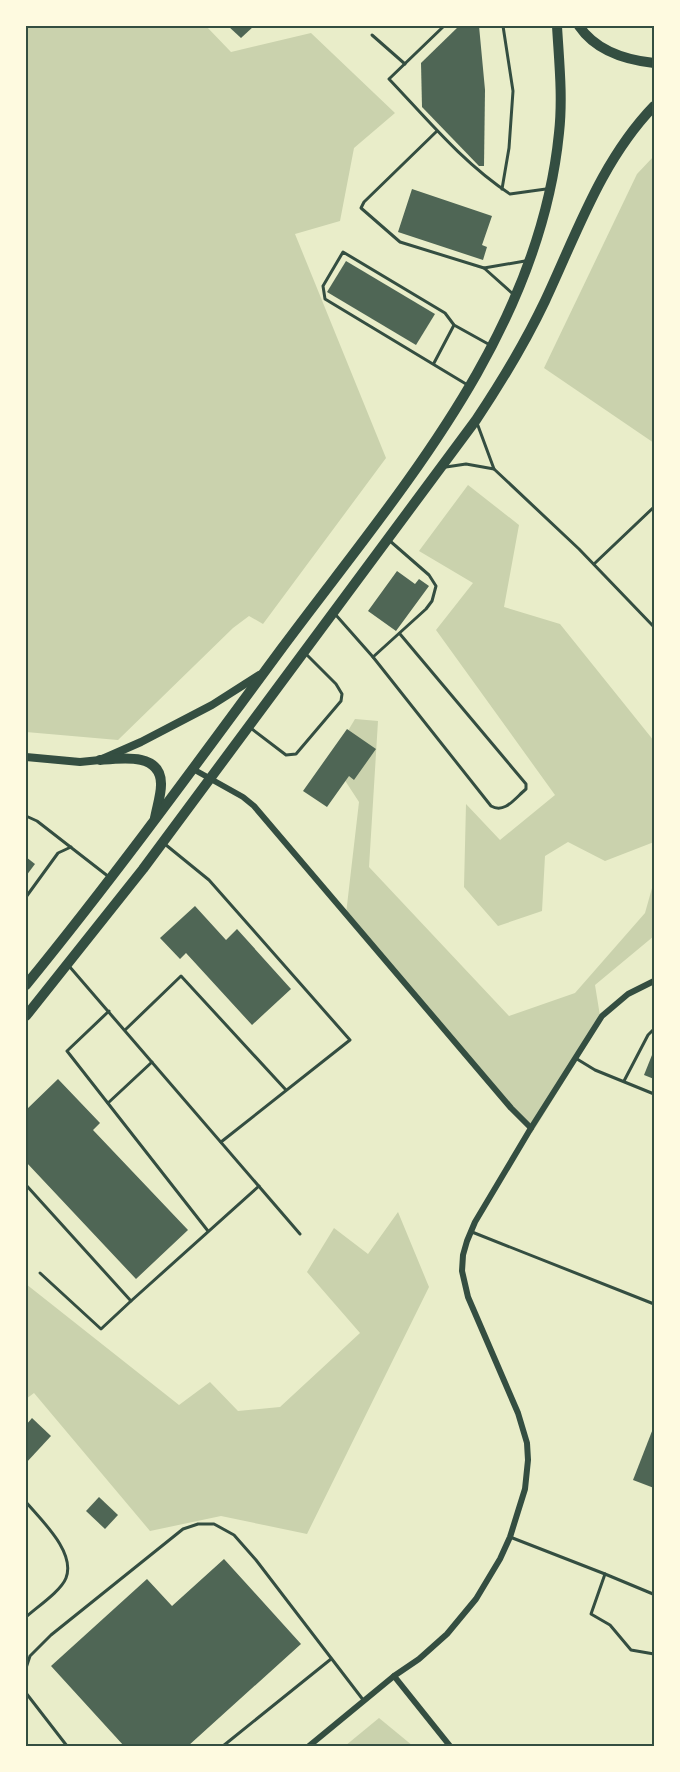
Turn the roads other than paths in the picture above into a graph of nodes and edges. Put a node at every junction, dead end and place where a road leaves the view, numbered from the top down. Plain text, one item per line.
1 (444, 26) edge
2 (503, 26) edge
3 (557, 26) edge
4 (579, 26) edge
5 (372, 35) dead end
6 (654, 63) edge
7 (405, 64) junction
8 (654, 106) edge
9 (437, 131) junction
10 (550, 188) junction
11 (502, 189) junction
12 (530, 260) junction
13 (484, 268) junction
14 (515, 296) junction
15 (454, 325) junction
16 (492, 346) junction
17 (434, 363) junction
18 (470, 386) junction
19 (476, 420) junction
20 (440, 468) junction
21 (494, 469) junction
22 (654, 507) edge
23 (387, 539) junction
24 (594, 564) junction
25 (334, 613) junction
26 (654, 627) edge
27 (400, 634) junction
28 (304, 652) junction
29 (373, 657) junction
30 (267, 669) junction
31 (249, 726) junction
32 (26, 758) edge
33 (100, 760) junction
34 (193, 769) junction
35 (209, 780) junction
36 (26, 816) edge
37 (155, 820) junction
38 (163, 843) junction
39 (71, 847) junction
40 (110, 878) junction
41 (26, 897) edge
42 (68, 964) junction
43 (654, 981) edge
44 (26, 986) edge
45 (109, 1011) junction
46 (26, 1016) edge
47 (654, 1029) edge
48 (125, 1030) junction
49 (576, 1058) junction
50 (152, 1062) junction
51 (624, 1081) junction
52 (286, 1090) junction
53 (654, 1094) edge
54 (108, 1103) junction
55 (531, 1128) junction
56 (221, 1142) junction
57 (26, 1185) edge
58 (259, 1186) junction
59 (208, 1231) junction
60 (471, 1231) junction
61 (300, 1234) dead end
62 (40, 1273) dead end
63 (131, 1300) junction
64 (654, 1304) edge
65 (26, 1502) edge
66 (510, 1537) junction
67 (605, 1575) junction
68 (653, 1594) edge
69 (26, 1617) edge
70 (654, 1654) edge
71 (331, 1658) junction
72 (26, 1668) edge
73 (394, 1676) junction
74 (26, 1693) edge
75 (364, 1701) junction
76 (67, 1746) edge
77 (223, 1746) edge
78 (309, 1746) edge
79 (450, 1746) edge

1 - 7 lane
2 - 11 lane
3 - 10 main road
4 - 6 main road
5 - 7 lane
7 - 9 lane
8 - 19 main road
9 - 11 lane
9 - 13 lane
10 - 11 lane
10 - 12 main road
12 - 13 lane
12 - 14 main road
13 - 14 lane
14 - 16 main road
15 - 16 lane
15 - 17 lane
15 - 17 lane
16 - 18 main road
17 - 18 lane
18 - 30 main road
19 - 20 main road
19 - 21 lane
20 - 21 lane
20 - 23 main road
21 - 24 lane
22 - 24 lane
23 - 25 main road
23 - 27 lane
24 - 26 lane
25 - 28 main road
25 - 29 lane
27 - 29 lane
27 - 29 lane
28 - 31 main road
28 - 31 lane
30 - 33 street
30 - 34 main road
31 - 35 main road
32 - 33 street
33 - 37 main road
34 - 35 street
34 - 37 main road
35 - 38 main road
35 - 55 street
36 - 39 lane
37 - 40 main road
38 - 42 main road
38 - 52 lane
39 - 40 lane
39 - 41 lane
40 - 44 main road
42 - 45 lane
42 - 46 main road
43 - 49 street
45 - 48 lane
45 - 54 lane
47 - 51 lane
48 - 50 lane
48 - 52 lane
49 - 51 lane
49 - 55 street
50 - 54 lane
50 - 56 lane
51 - 53 lane
52 - 56 lane
54 - 59 lane
55 - 60 street
56 - 58 lane
57 - 63 lane
58 - 59 lane
58 - 61 lane
59 - 63 lane
60 - 64 lane
60 - 66 street
62 - 63 lane
65 - 69 lane
66 - 67 lane
66 - 73 street
67 - 68 lane
67 - 70 lane
71 - 72 lane
71 - 75 lane
71 - 77 lane
73 - 75 street
73 - 79 street
74 - 76 lane
75 - 78 street

